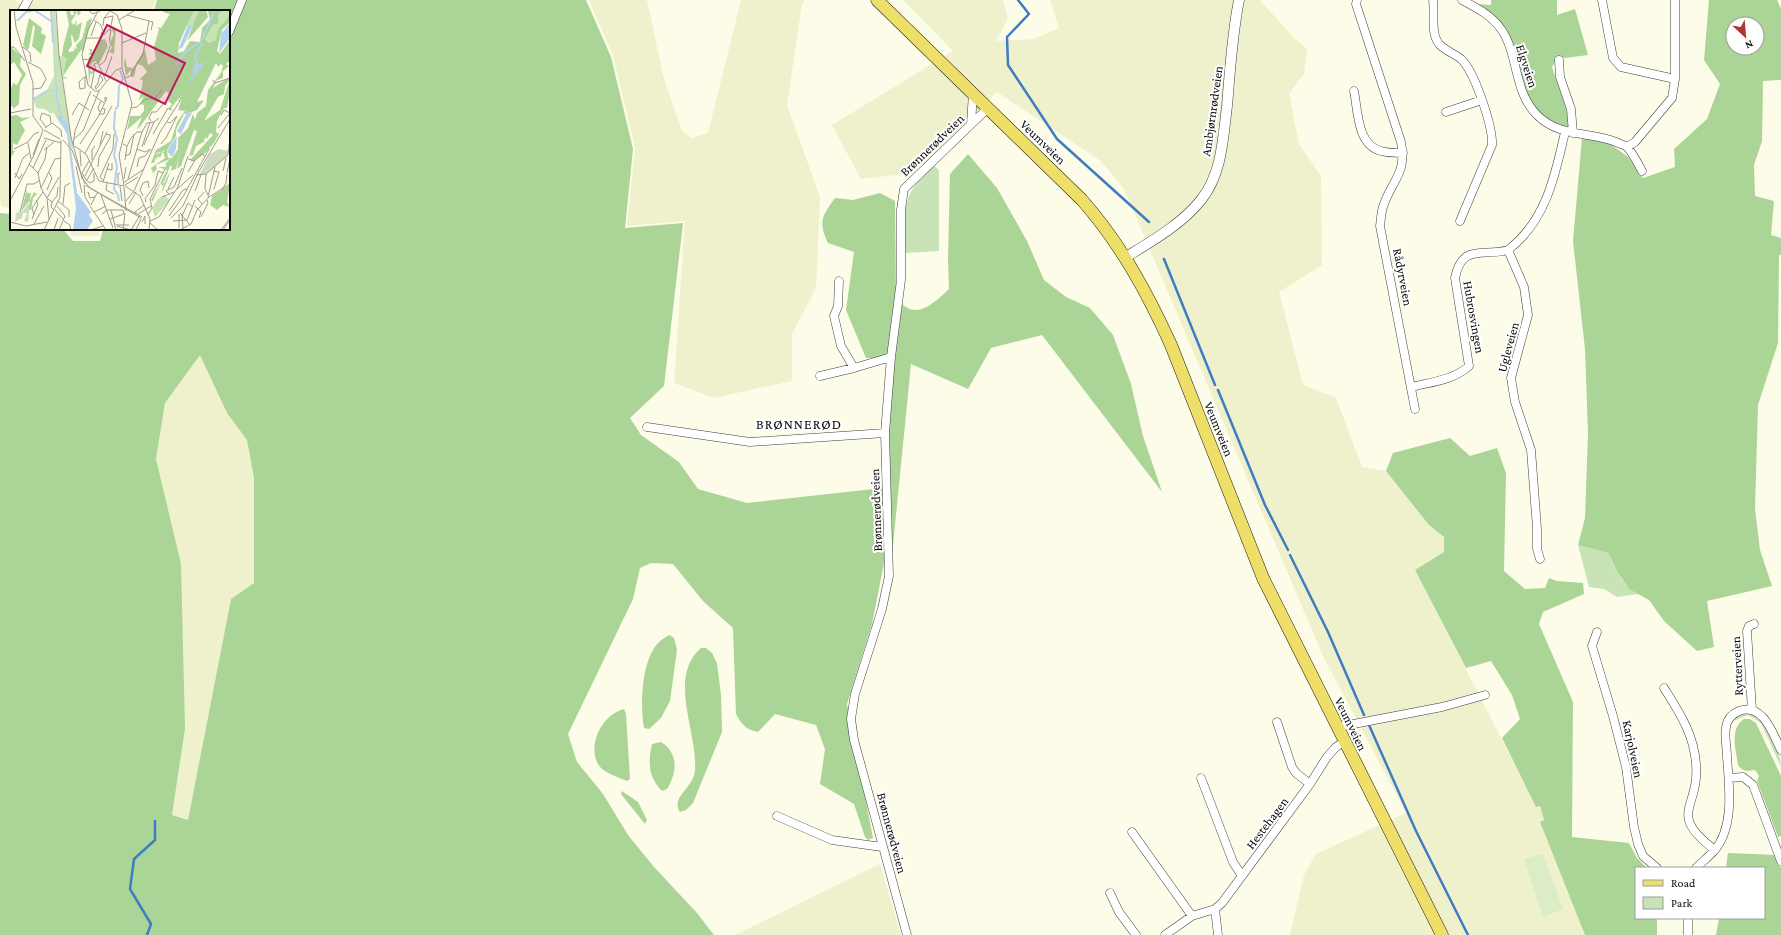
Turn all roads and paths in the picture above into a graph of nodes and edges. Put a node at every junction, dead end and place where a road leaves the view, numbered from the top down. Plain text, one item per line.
1 (28, 0) edge
2 (242, 0) edge
3 (877, 0) edge
4 (1239, 0) edge
5 (1357, 0) edge
6 (1433, 0) edge
7 (1462, 0) edge
8 (1602, 0) edge
9 (1675, 0) edge
10 (23, 10) edge
11 (230, 30) edge
12 (1559, 60) dead end
13 (1675, 79) junction
14 (1354, 91) dead end
15 (973, 93) junction
16 (1482, 100) junction
17 (988, 108) junction
18 (1446, 112) dead end
19 (971, 124) junction
20 (1569, 132) junction
21 (1627, 147) junction
22 (1403, 153) junction
23 (1642, 171) dead end
24 (1460, 221) dead end
25 (1508, 250) junction
26 (1126, 257) junction
27 (839, 281) dead end
28 (890, 357) junction
29 (854, 368) junction
30 (820, 376) dead end
31 (1411, 387) junction
32 (1415, 409) dead end
33 (648, 427) dead end
34 (885, 433) junction
35 (1540, 560) dead end
36 (1754, 624) dead end
37 (1597, 632) dead end
38 (1664, 688) dead end
39 (1485, 694) dead end
40 (1752, 710) junction
41 (1277, 722) dead end
42 (1338, 727) junction
43 (1345, 742) junction
44 (1781, 750) edge
45 (1201, 778) dead end
46 (1729, 778) junction
47 (1310, 784) junction
48 (777, 816) dead end
49 (1132, 832) dead end
50 (882, 846) junction
51 (1715, 850) junction
52 (1781, 861) edge
53 (1656, 867) edge
54 (1697, 867) edge
55 (1242, 876) junction
56 (1110, 893) dead end
57 (1215, 909) junction
58 (1192, 916) junction
59 (1688, 919) edge
60 (907, 935) edge
61 (1136, 935) edge
62 (1165, 935) edge
63 (1218, 935) edge
64 (1442, 935) edge
65 (1688, 935) edge

1 - 10 street
2 - 11 street
3 - 15 main road, Veumveien
4 - 26 street, Ambjørnrødveien
5 - 22 street, Rådyrveien
6 - 16 street
7 - 20 street, Elgveien
8 - 13 street
9 - 13 street
12 - 20 street
13 - 21 street
14 - 22 street
15 - 17 main road, Veumveien
15 - 19 street
16 - 18 street
16 - 24 street
17 - 19 street, Brønnerødveien
17 - 26 main road, Veumveien
19 - 28 street, Brønnerødveien
20 - 21 street, Elgveien
20 - 25 street
21 - 23 street
22 - 31 street, Rådyrveien
25 - 31 street, Hubrosvingen
25 - 35 street, Ugleveien
26 - 42 main road, Veumveien
27 - 29 street
28 - 29 street
28 - 34 street, Brønnerødveien
29 - 30 street
31 - 32 street, Rådyrveien
33 - 34 street
34 - 50 street, Brønnerødveien
36 - 40 street, Rytterveien
37 - 53 street, Karjolveien
38 - 51 street
39 - 42 street
40 - 44 street
40 - 46 street
41 - 47 street
42 - 43 main road, Veumveien
43 - 47 street, Hestehagen
43 - 64 main road, Veumveien
45 - 55 street, Hestehagen
46 - 51 street
46 - 52 street
47 - 55 street, Hestehagen
48 - 50 street
49 - 58 street
50 - 60 street, Brønnerødveien
51 - 54 street
55 - 57 street, Hestehagen
56 - 61 street
57 - 58 street, Hestehagen
57 - 63 street
58 - 62 street, Hestehagen
59 - 65 street

